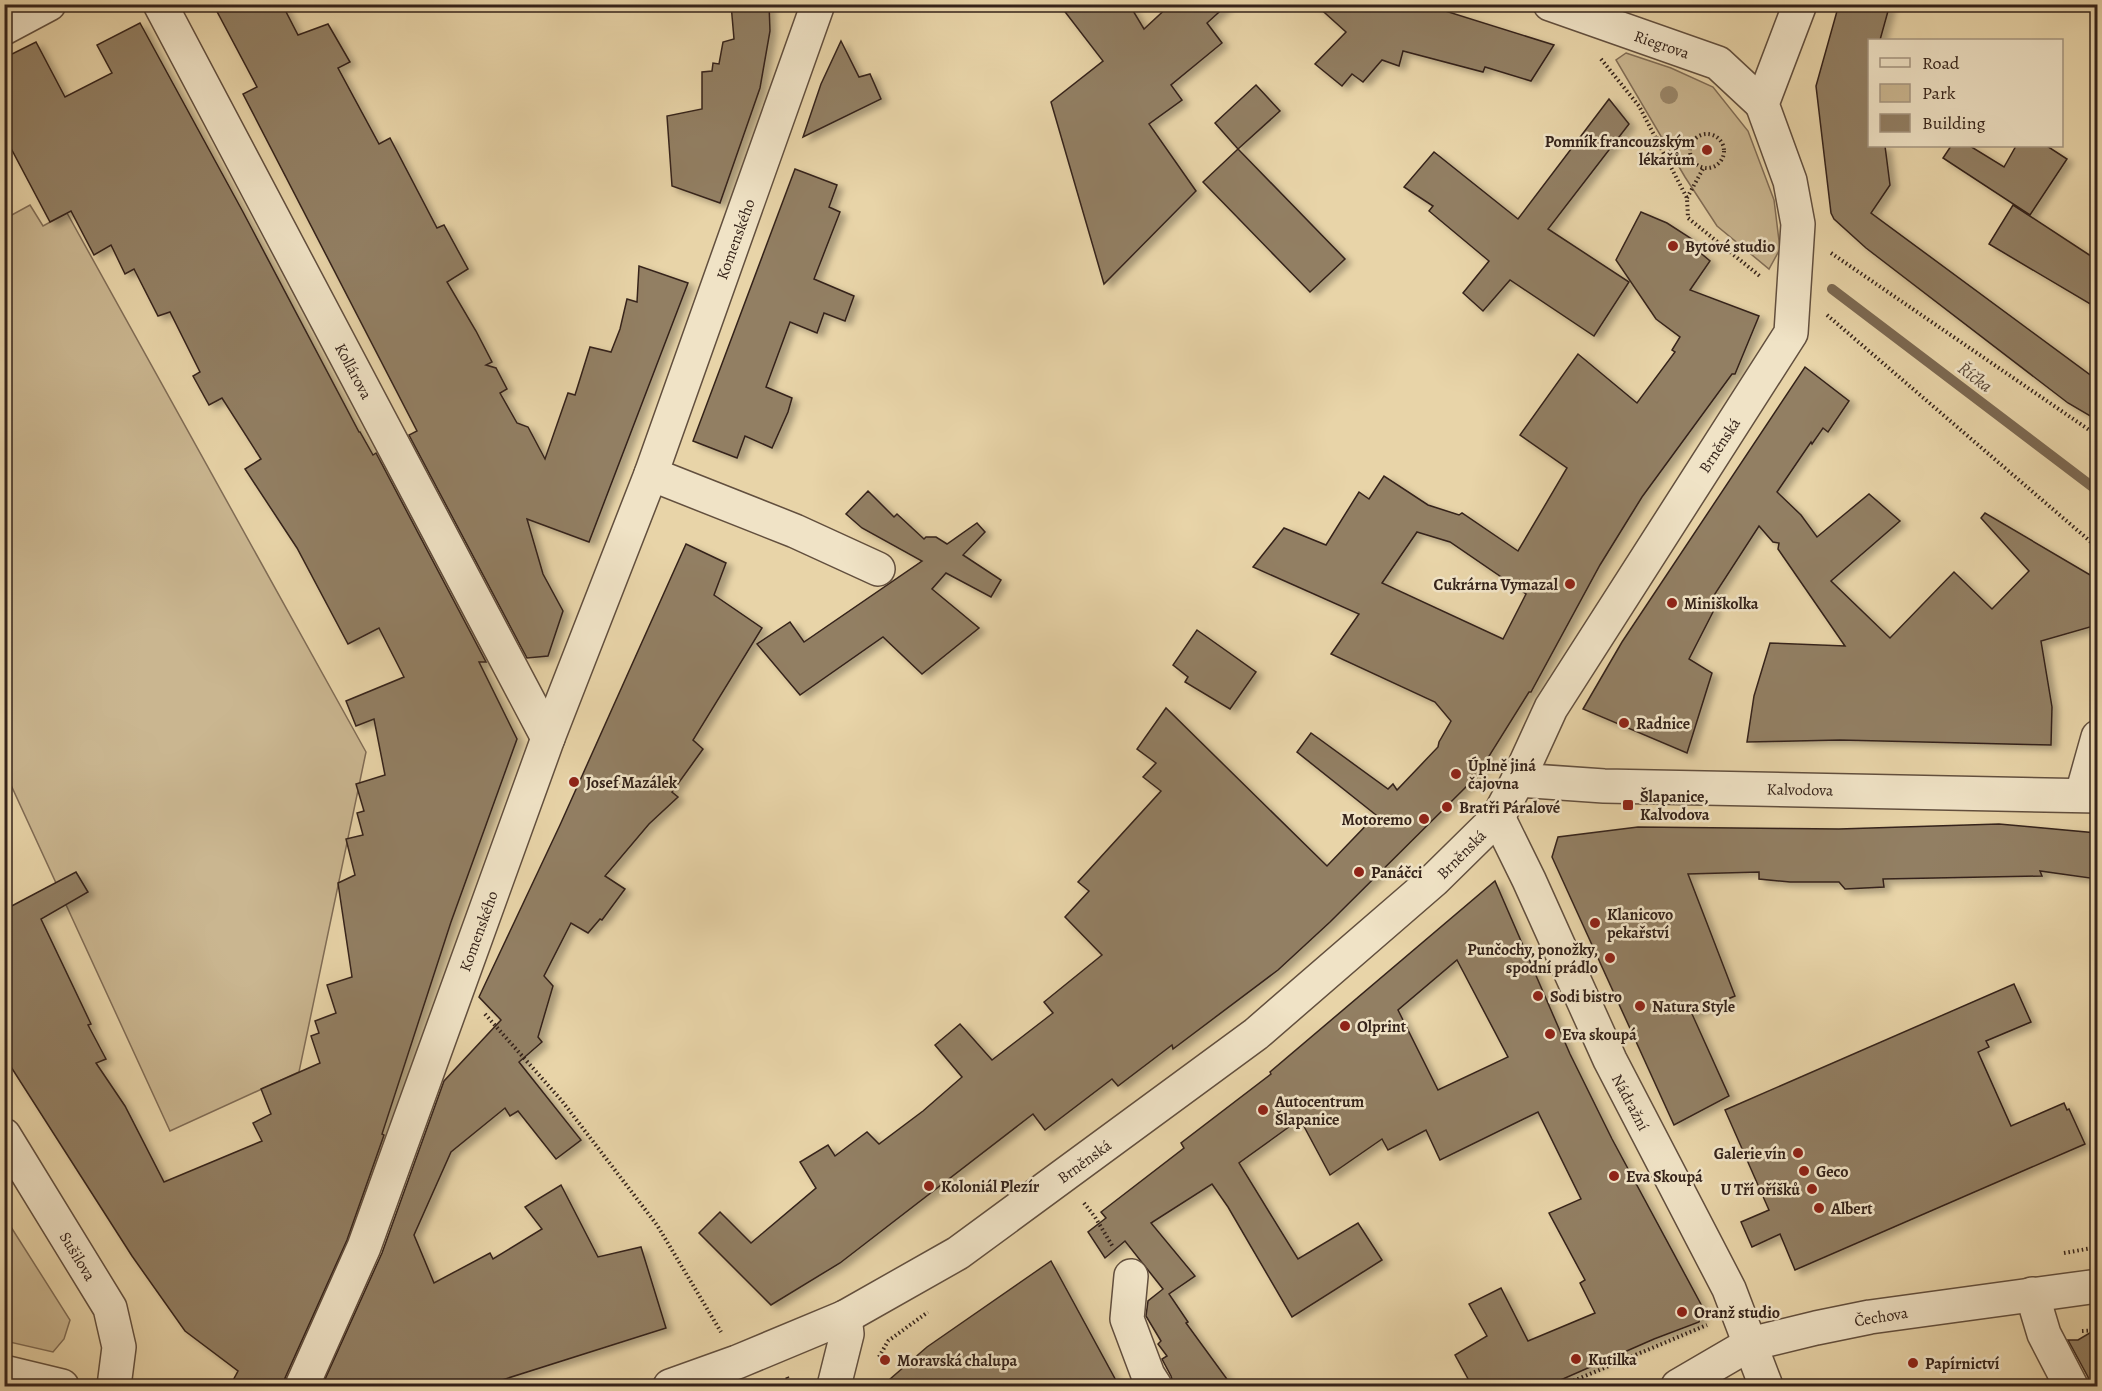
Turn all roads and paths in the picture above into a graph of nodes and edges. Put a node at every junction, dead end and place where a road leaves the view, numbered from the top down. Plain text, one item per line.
1 (49, 4) edge
2 (160, 4) edge
3 (818, 4) edge
4 (1550, 4) edge
5 (1800, 4) edge
6 (1607, 25) junction
7 (4, 28) edge
8 (1762, 104) junction
9 (1657, 138) junction
10 (1693, 141) junction
11 (1704, 167) junction
12 (1687, 198) junction
13 (1798, 224) junction
14 (1794, 293) junction
15 (2097, 436) edge
16 (651, 474) junction
17 (2097, 548) edge
18 (878, 568) dead end
19 (2097, 737) edge
20 (548, 738) junction
21 (1518, 780) junction
22 (2090, 795) edge
23 (1498, 816) junction
24 (459, 984) junction
25 (4, 1136) edge
26 (1076, 1206) dead end
27 (1095, 1217) dead end
28 (1131, 1276) dead end
29 (2097, 1286) edge
30 (2032, 1294) junction
31 (936, 1307) dead end
32 (845, 1317) junction
33 (1712, 1320) dead end
34 (1750, 1344) junction
35 (877, 1359) dead end
36 (737, 1362) junction
37 (4, 1372) edge
38 (62, 1386) edge
39 (114, 1386) edge
40 (302, 1386) edge
41 (670, 1386) edge
42 (834, 1386) edge
43 (1155, 1386) edge
44 (1561, 1386) edge
45 (1678, 1386) edge
46 (1766, 1386) edge
47 (2071, 1386) edge

1 - 7 street
2 - 20 street, Kollárova
3 - 16 street, Komenského
4 - 6 street, Riegrova
5 - 8 street
6 - 8 street, Riegrova
6 - 9 path
8 - 13 street, Brněnská
9 - 10 path
9 - 12 path
10 - 11 path
10 - 11 path
11 - 12 path
12 - 14 path
13 - 14 street, Brněnská
13 - 15 path
14 - 17 path
14 - 21 street, Brněnská
16 - 18 street
16 - 20 street, Komenského
19 - 22 street, Kalvodova
20 - 24 street, Komenského
21 - 22 street, Kalvodova
21 - 23 street, Brněnská
23 - 32 street, Brněnská
23 - 34 street, Nádražní
24 - 36 path
24 - 40 street, Komenského
25 - 39 street, Sušilova
26 - 27 path
28 - 43 street
29 - 30 street, Čechova
30 - 34 street, Čechova
30 - 47 street
31 - 35 path
32 - 36 street, Brněnská
32 - 42 street
33 - 44 path
34 - 45 street, Čechova
34 - 46 street, Nádražní
36 - 41 street, Brněnská
37 - 38 street

